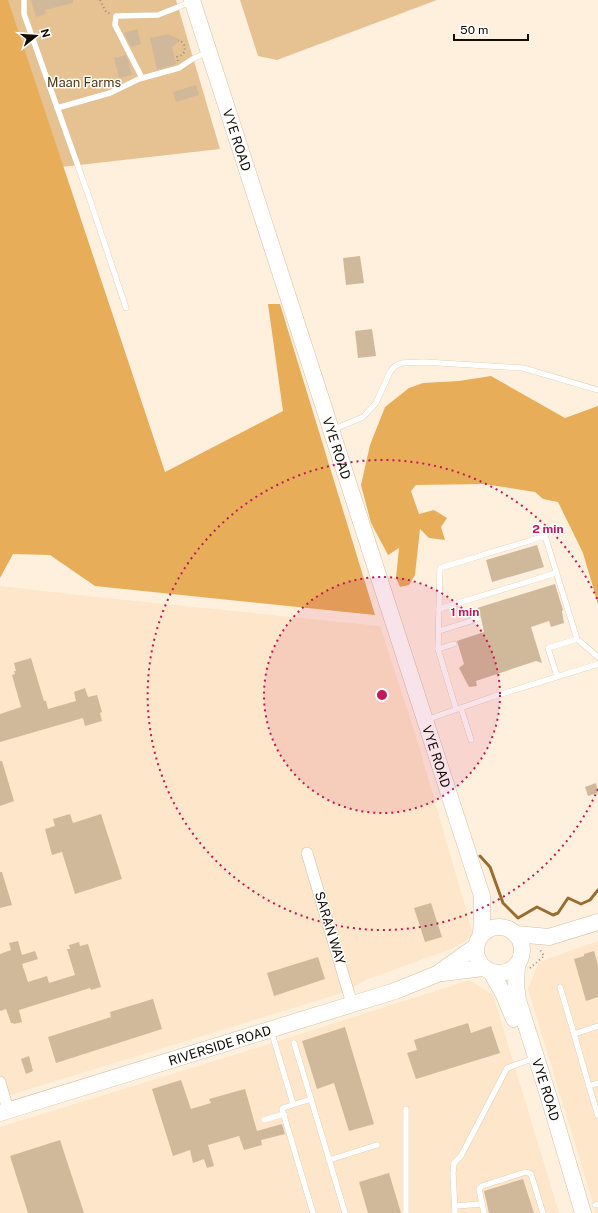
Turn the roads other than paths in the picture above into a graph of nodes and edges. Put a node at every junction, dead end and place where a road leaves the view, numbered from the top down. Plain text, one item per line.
1 (24, 0) edge
2 (193, 1) edge
3 (209, 52) junction
4 (142, 78) junction
5 (57, 108) junction
6 (126, 308) dead end
7 (598, 390) edge
8 (332, 430) junction
9 (556, 573) junction
10 (439, 609) junction
11 (477, 619) dead end
12 (439, 631) junction
13 (577, 639) junction
14 (454, 644) dead end
15 (438, 649) junction
16 (598, 657) edge
17 (598, 664) edge
18 (557, 676) junction
19 (458, 708) junction
20 (426, 720) junction
21 (471, 740) dead end
22 (307, 853) dead end
23 (482, 896) junction
24 (598, 922) edge
25 (511, 931) junction
26 (478, 940) junction
27 (543, 942) junction
28 (522, 964) junction
29 (487, 970) junction
30 (437, 974) junction
31 (560, 987) dead end
32 (352, 1004) junction
33 (598, 1026) edge
34 (270, 1029) junction
35 (574, 1034) junction
36 (294, 1043) dead end
37 (529, 1060) junction
38 (0, 1082) edge
39 (598, 1083) edge
40 (589, 1086) junction
41 (311, 1099) junction
42 (293, 1104) junction
43 (406, 1109) dead end
44 (4, 1111) edge
45 (284, 1114) junction
46 (598, 1116) edge
47 (264, 1120) dead end
48 (377, 1145) dead end
49 (329, 1160) junction
50 (481, 1204) junction
51 (455, 1206) junction
52 (592, 1207) edge
53 (313, 1213) edge
54 (345, 1213) edge
55 (406, 1213) edge
56 (455, 1213) edge
57 (484, 1213) edge
58 (543, 1213) edge
59 (575, 1213) edge

1 - 5 lane
2 - 3 main road, VYE ROAD
2 - 4 lane
3 - 4 lane
3 - 8 main road, VYE ROAD
4 - 5 lane
5 - 6 lane
7 - 8 lane
8 - 20 main road, VYE ROAD
9 - 10 lane
9 - 10 lane
9 - 13 lane
10 - 12 lane
11 - 12 lane
12 - 15 lane
13 - 16 lane
13 - 18 lane
14 - 15 lane
15 - 19 lane
17 - 18 lane
18 - 19 lane
19 - 20 lane
19 - 21 lane
20 - 23 main road, VYE ROAD
22 - 32 street, SARAN WAY
23 - 25 main road, VYE ROAD
23 - 26 main road, VYE ROAD
24 - 27 main road
25 - 26 main road
25 - 27 main road
25 - 28 main road
26 - 29 main road
26 - 30 main road, RIVERSIDE ROAD
27 - 28 main road
28 - 29 main road
28 - 52 main road, VYE ROAD
29 - 30 main road, RIVERSIDE ROAD
29 - 37 main road, VYE ROAD
30 - 32 main road, RIVERSIDE ROAD
31 - 35 lane
32 - 34 main road, RIVERSIDE ROAD
33 - 35 lane
34 - 42 lane
34 - 44 main road, RIVERSIDE ROAD
35 - 40 lane
36 - 41 lane
37 - 51 lane
37 - 59 main road, VYE ROAD
38 - 44 street
39 - 40 lane
40 - 46 lane
41 - 42 lane
41 - 49 lane
42 - 45 lane
43 - 55 lane
45 - 47 lane
45 - 53 lane
48 - 49 lane
49 - 54 lane
50 - 51 lane
50 - 57 lane
50 - 58 lane
51 - 56 lane

